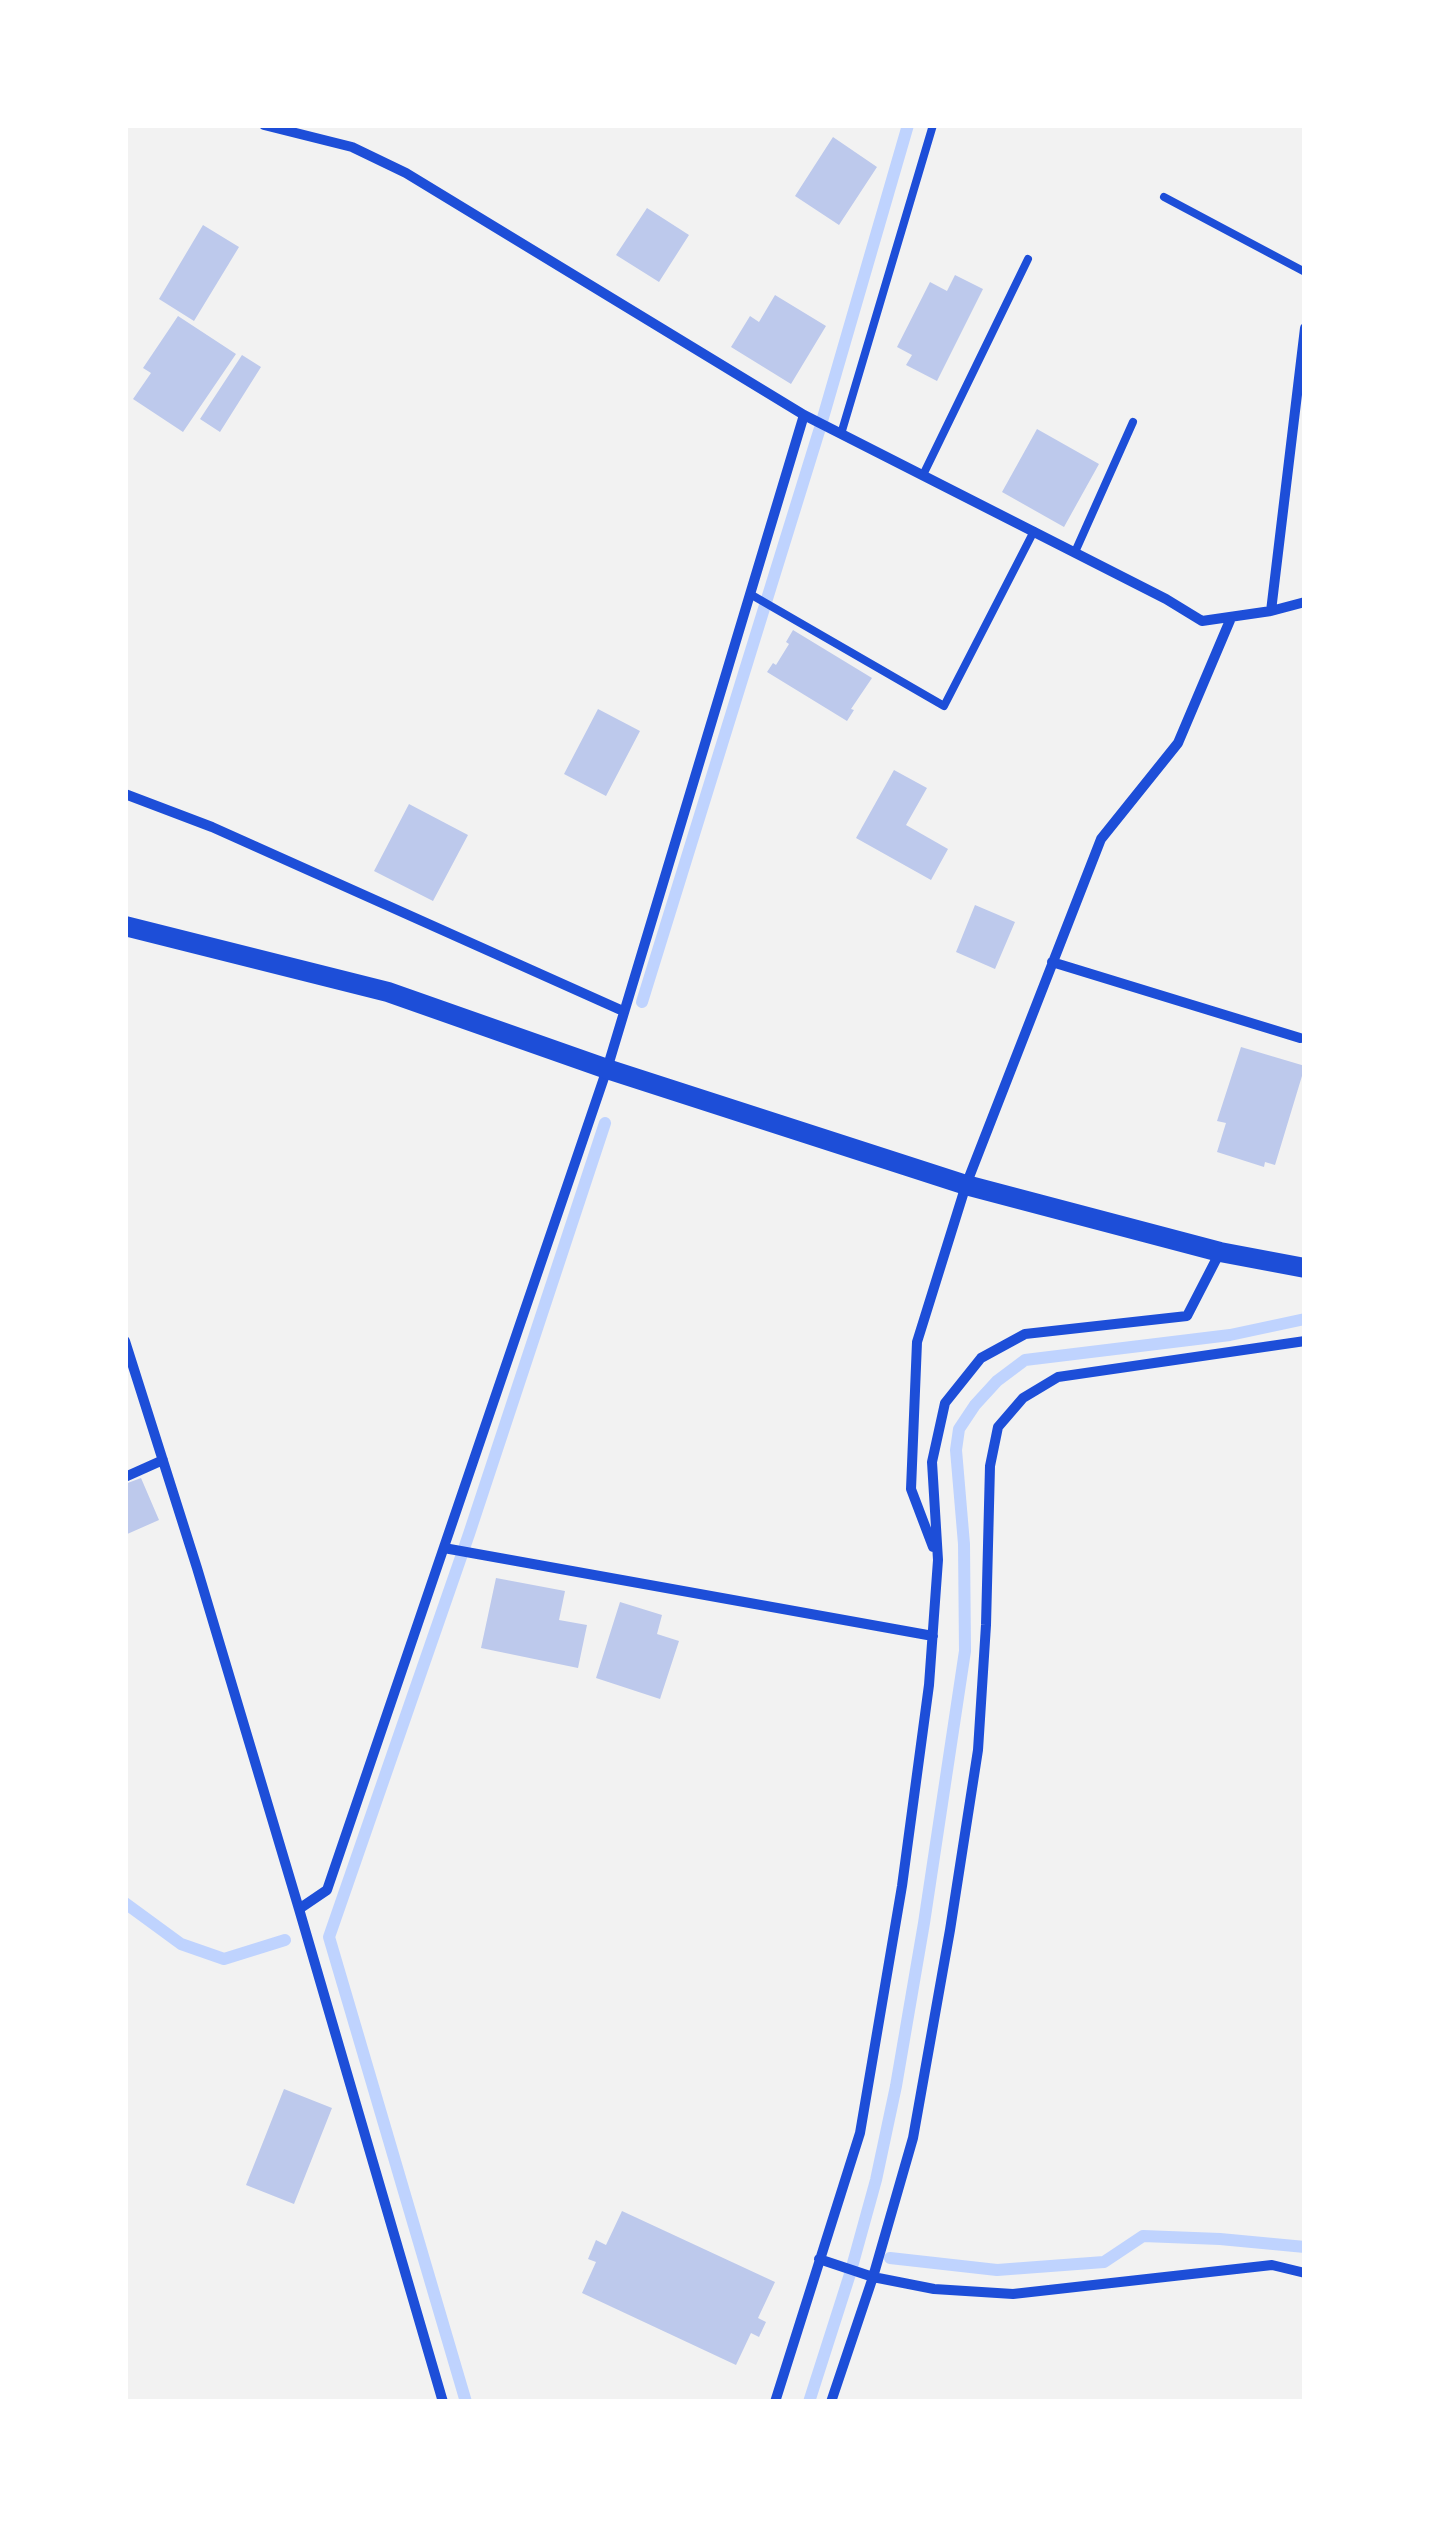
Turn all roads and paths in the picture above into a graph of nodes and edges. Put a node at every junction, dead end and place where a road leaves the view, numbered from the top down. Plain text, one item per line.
1 (264, 125) edge
2 (933, 125) edge
3 (1164, 197) dead end
4 (1028, 259) dead end
5 (1305, 272) edge
6 (1305, 328) edge
7 (804, 415) junction
8 (1133, 422) dead end
9 (841, 434) junction
10 (923, 476) junction
11 (1034, 531) junction
12 (1075, 552) junction
13 (749, 594) junction
14 (1305, 602) edge
15 (1271, 611) junction
16 (1231, 618) junction
17 (125, 794) edge
18 (125, 926) edge
19 (1052, 962) junction
20 (623, 1011) junction
21 (1300, 1038) dead end
22 (607, 1068) junction
23 (966, 1185) junction
24 (1220, 1252) junction
25 (1305, 1268) edge
26 (125, 1340) edge
27 (1305, 1341) edge
28 (163, 1460) junction
29 (125, 1477) edge
30 (450, 1549) junction
31 (938, 1560) junction
32 (933, 1636) junction
33 (299, 1909) junction
34 (819, 2259) junction
35 (1305, 2273) edge
36 (867, 2274) junction
37 (443, 2402) edge
38 (775, 2402) edge
39 (831, 2402) edge

1 - 7 street
2 - 9 lane
3 - 5 lane
4 - 10 lane
6 - 15 street
7 - 9 street
7 - 13 street
8 - 12 lane
9 - 10 street
10 - 11 street
11 - 12 street
11 - 13 lane
12 - 16 street
13 - 20 street
14 - 15 street
15 - 16 street
16 - 19 street
17 - 20 street
18 - 22 main road
19 - 21 street
19 - 23 street
20 - 22 street
22 - 23 main road
22 - 30 street
23 - 24 main road
23 - 31 street
24 - 25 main road
24 - 31 street
26 - 28 street
27 - 36 street
28 - 29 street
28 - 33 street
30 - 32 street
30 - 33 street
31 - 32 street
32 - 34 street
33 - 37 street
34 - 36 street
34 - 38 street
35 - 36 street
36 - 39 street

